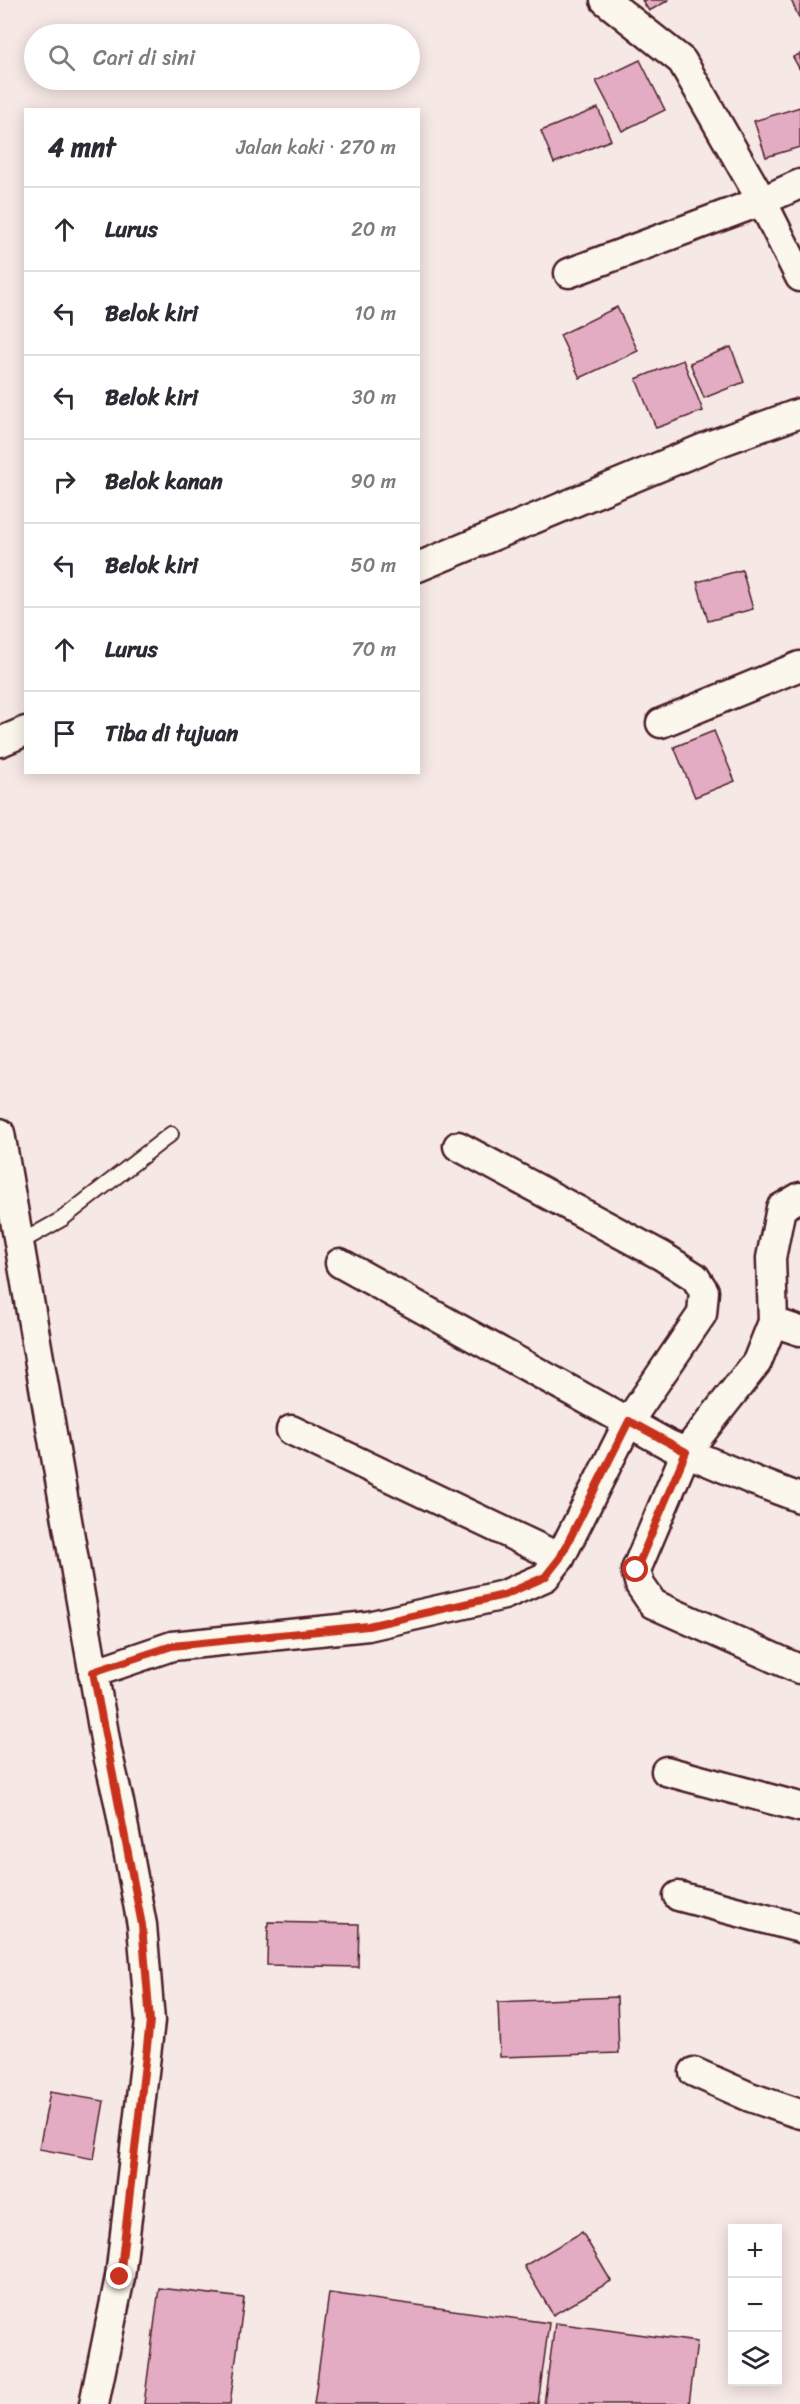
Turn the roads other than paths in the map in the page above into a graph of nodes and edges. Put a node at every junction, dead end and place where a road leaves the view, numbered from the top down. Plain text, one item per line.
1 (605, 0) edge
2 (800, 184) edge
3 (762, 201) junction
4 (569, 273) dead end
5 (800, 276) edge
6 (800, 413) edge
7 (420, 566) edge
8 (800, 666) edge
9 (662, 723) dead end
10 (24, 732) edge
11 (0, 742) edge
12 (0, 1133) edge
13 (171, 1134) dead end
14 (458, 1146) dead end
15 (800, 1197) edge
16 (19, 1243) junction
17 (340, 1263) dead end
18 (773, 1322) junction
19 (800, 1331) edge
20 (629, 1421) junction
21 (291, 1430) dead end
22 (670, 1444) junction
23 (800, 1498) edge
24 (560, 1558) junction
25 (799, 1668) edge
26 (93, 1672) junction
27 (666, 1771) dead end
28 (800, 1807) edge
29 (678, 1896) dead end
30 (800, 1928) edge
31 (694, 2072) dead end
32 (800, 2114) edge
33 (94, 2404) edge

1 - 3 street
2 - 3 street
3 - 4 street
3 - 5 street
6 - 7 street
8 - 9 street
10 - 11 street
12 - 16 street
13 - 16 lane
14 - 20 street
15 - 18 street
16 - 26 street
17 - 20 street
18 - 19 street
18 - 22 street
20 - 22 street
20 - 24 street
21 - 24 street
22 - 23 street
22 - 25 street
24 - 26 street
26 - 33 street
27 - 28 street
29 - 30 street
31 - 32 street

